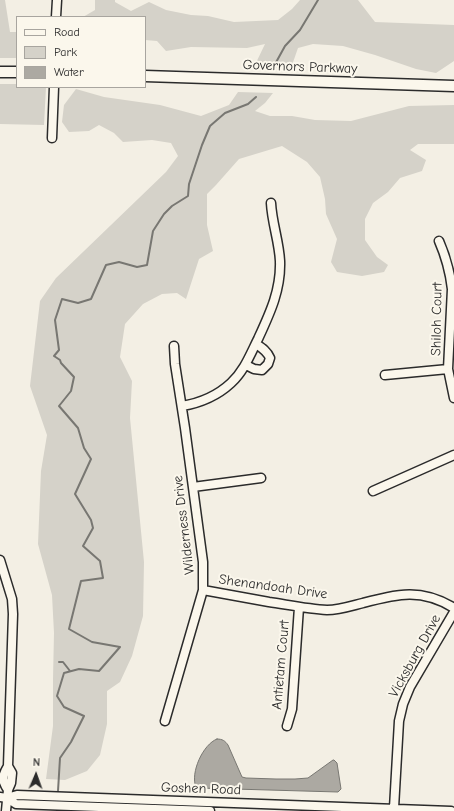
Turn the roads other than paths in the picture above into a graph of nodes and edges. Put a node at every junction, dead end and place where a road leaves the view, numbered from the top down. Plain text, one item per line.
1 (57, 0) edge
2 (56, 16) edge
3 (0, 72) edge
4 (16, 72) edge
5 (146, 76) edge
6 (454, 86) edge
7 (54, 88) edge
8 (52, 138) dead end
9 (271, 203) dead end
10 (440, 241) dead end
11 (256, 344) junction
12 (174, 346) dead end
13 (246, 365) junction
14 (448, 369) junction
15 (385, 374) dead end
16 (454, 398) edge
17 (182, 406) junction
18 (454, 455) edge
19 (261, 478) dead end
20 (193, 488) junction
21 (373, 491) dead end
22 (0, 560) edge
23 (203, 590) junction
24 (299, 607) junction
25 (454, 608) edge
26 (454, 612) edge
27 (165, 721) dead end
28 (287, 726) dead end
29 (5, 795) edge
30 (392, 810) edge
31 (6, 811) edge
32 (210, 811) edge
33 (450, 811) edge

1 - 2 street
3 - 4 main road
5 - 6 main road, Governors Parkway
7 - 8 street
9 - 11 street
10 - 14 street, Shiloh Court
11 - 13 street
11 - 13 street
12 - 17 street, Wilderness Drive
13 - 17 street
14 - 15 street
14 - 16 street, Shiloh Court
17 - 20 street, Wilderness Drive
18 - 21 street
19 - 20 street
20 - 23 street, Wilderness Drive
22 - 29 street
23 - 24 street, Shenandoah Drive
23 - 27 street, Wilderness Drive
24 - 25 street, Shenandoah Drive
24 - 28 street, Antietam Court
26 - 30 street, Vicksburg Drive
29 - 30 street, Goshen Road
29 - 31 street
29 - 32 street, Goshen Road
30 - 33 street, Goshen Road

